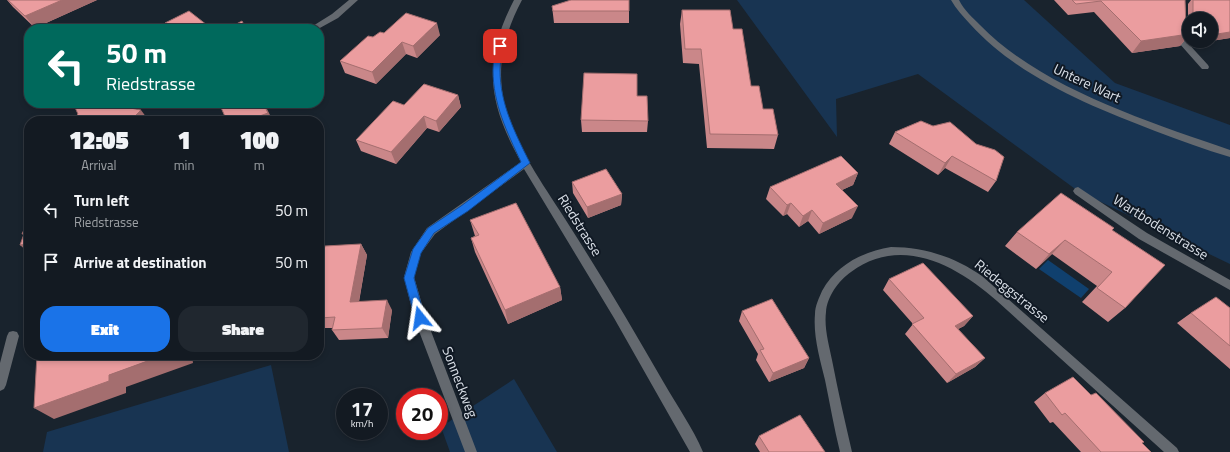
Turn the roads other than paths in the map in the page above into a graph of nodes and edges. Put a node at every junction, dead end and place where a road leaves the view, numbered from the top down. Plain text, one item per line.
1 (354, 0) edge
2 (518, 0) edge
3 (955, 0) edge
4 (321, 24) edge
5 (1188, 48) edge
6 (1205, 67) dead end
7 (1230, 154) edge
8 (526, 163) junction
9 (1078, 191) dead end
10 (1230, 285) edge
11 (13, 336) dead end
12 (0, 385) edge
13 (471, 452) edge
14 (697, 452) edge
15 (846, 452) edge
16 (1173, 452) edge

1 - 4 street
2 - 8 street, Riedstrasse
3 - 7 street, Untere Wart
5 - 6 street
8 - 13 street, Sonneckweg
8 - 14 street, Riedstrasse
9 - 10 street, Wartbodenstrasse
11 - 12 street
15 - 16 street, Riedeggstrasse

